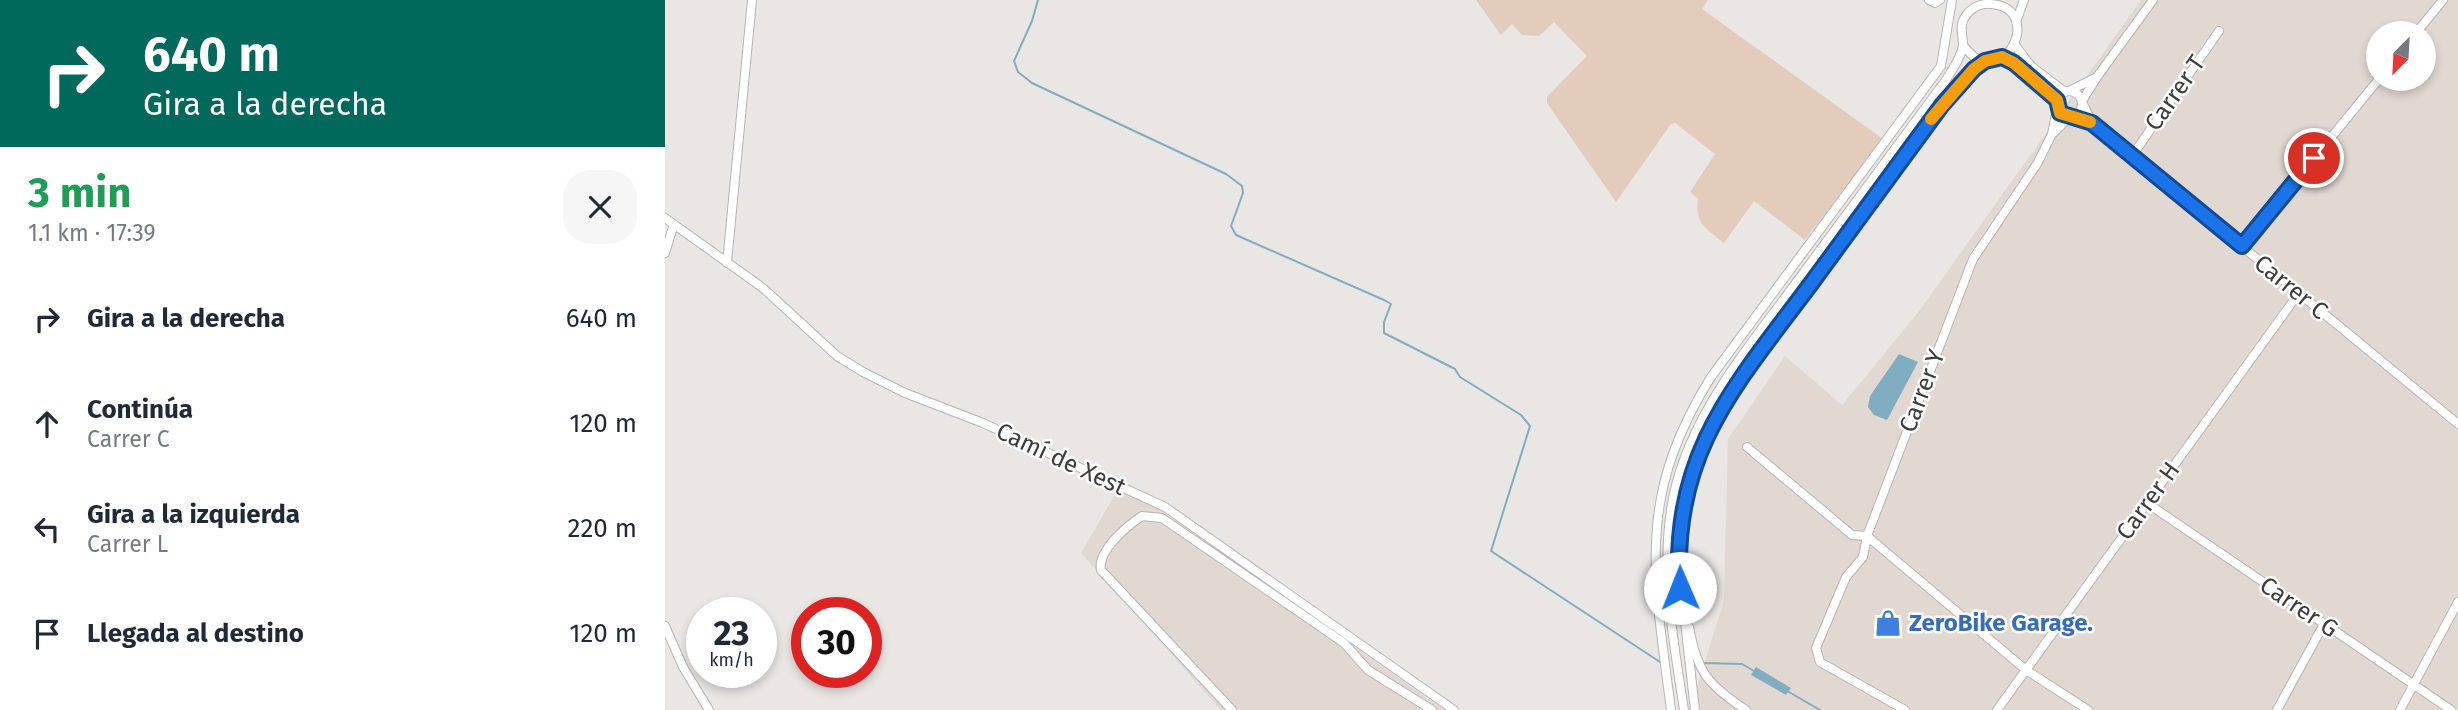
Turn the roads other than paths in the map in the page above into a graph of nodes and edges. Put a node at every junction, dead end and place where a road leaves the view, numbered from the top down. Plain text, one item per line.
1 (752, 0) edge
2 (1930, 0) edge
3 (1940, 0) edge
4 (1952, 0) edge
5 (1965, 0) edge
6 (2024, 0) edge
7 (2153, 0) edge
8 (2443, 0) edge
9 (1994, 2) edge
10 (1973, 8) junction
11 (2426, 21) edge
12 (2016, 22) junction
13 (2218, 31) dead end
14 (1963, 45) junction
15 (2015, 45) junction
16 (2002, 57) junction
17 (1985, 61) junction
18 (2097, 77) junction
19 (2368, 91) edge
20 (2067, 92) junction
21 (2082, 102) junction
22 (2057, 104) junction
23 (2071, 117) junction
24 (2092, 123) junction
25 (2052, 134) junction
26 (2132, 156) junction
27 (665, 218) edge
28 (674, 224) junction
29 (2242, 246) junction
30 (665, 253) edge
31 (727, 263) junction
32 (2299, 293) junction
33 (2458, 424) edge
34 (1747, 447) dead end
35 (1701, 448) junction
36 (2147, 503) junction
37 (1867, 536) junction
38 (2458, 603) edge
39 (2324, 624) junction
40 (665, 626) edge
41 (2027, 670) junction
42 (2413, 685) junction
43 (709, 710) edge
44 (1232, 710) edge
45 (1432, 710) edge
46 (1454, 710) edge
47 (1671, 710) edge
48 (1684, 710) edge
49 (1695, 710) edge
50 (1732, 710) edge
51 (1744, 710) edge
52 (1905, 710) edge
53 (1997, 710) edge
54 (2088, 710) edge
55 (2277, 710) edge
56 (2400, 710) edge
57 (2451, 710) edge

1 - 31 street
2 - 3 street
4 - 47 street
5 - 10 street
6 - 12 street
7 - 18 street
8 - 11 street
9 - 10 street
9 - 12 street
10 - 14 street
12 - 15 street
13 - 26 street, Carrer T
14 - 17 street
14 - 48 street
15 - 16 street
15 - 20 street
16 - 17 street
16 - 22 street
17 - 35 street
18 - 20 street
18 - 21 street
19 - 29 street
20 - 21 street
20 - 22 street
21 - 23 street
21 - 24 street, Carrer C
22 - 23 street
22 - 25 street, Carrer Y
23 - 24 street, Carrer C
23 - 25 street, Carrer Y
24 - 26 street, Carrer C
25 - 37 street, Carrer Y
26 - 29 street, Carrer C
27 - 28 street, Camí de Xest
28 - 30 street
28 - 31 street, Camí de Xest
29 - 32 street, Carrer C
31 - 46 street, Camí de Xest
32 - 33 street, Carrer C
32 - 36 street, Carrer H
34 - 37 street
35 - 49 street
35 - 51 street
36 - 39 street, Carrer G
36 - 41 street, Carrer H
37 - 41 street
37 - 52 street, Carrer Y
38 - 42 street
39 - 42 street, Carrer G
39 - 55 street
40 - 43 street
41 - 53 street, Carrer H
41 - 54 street
42 - 56 street
42 - 57 street, Carrer G
44 - 45 street
50 - 51 street

